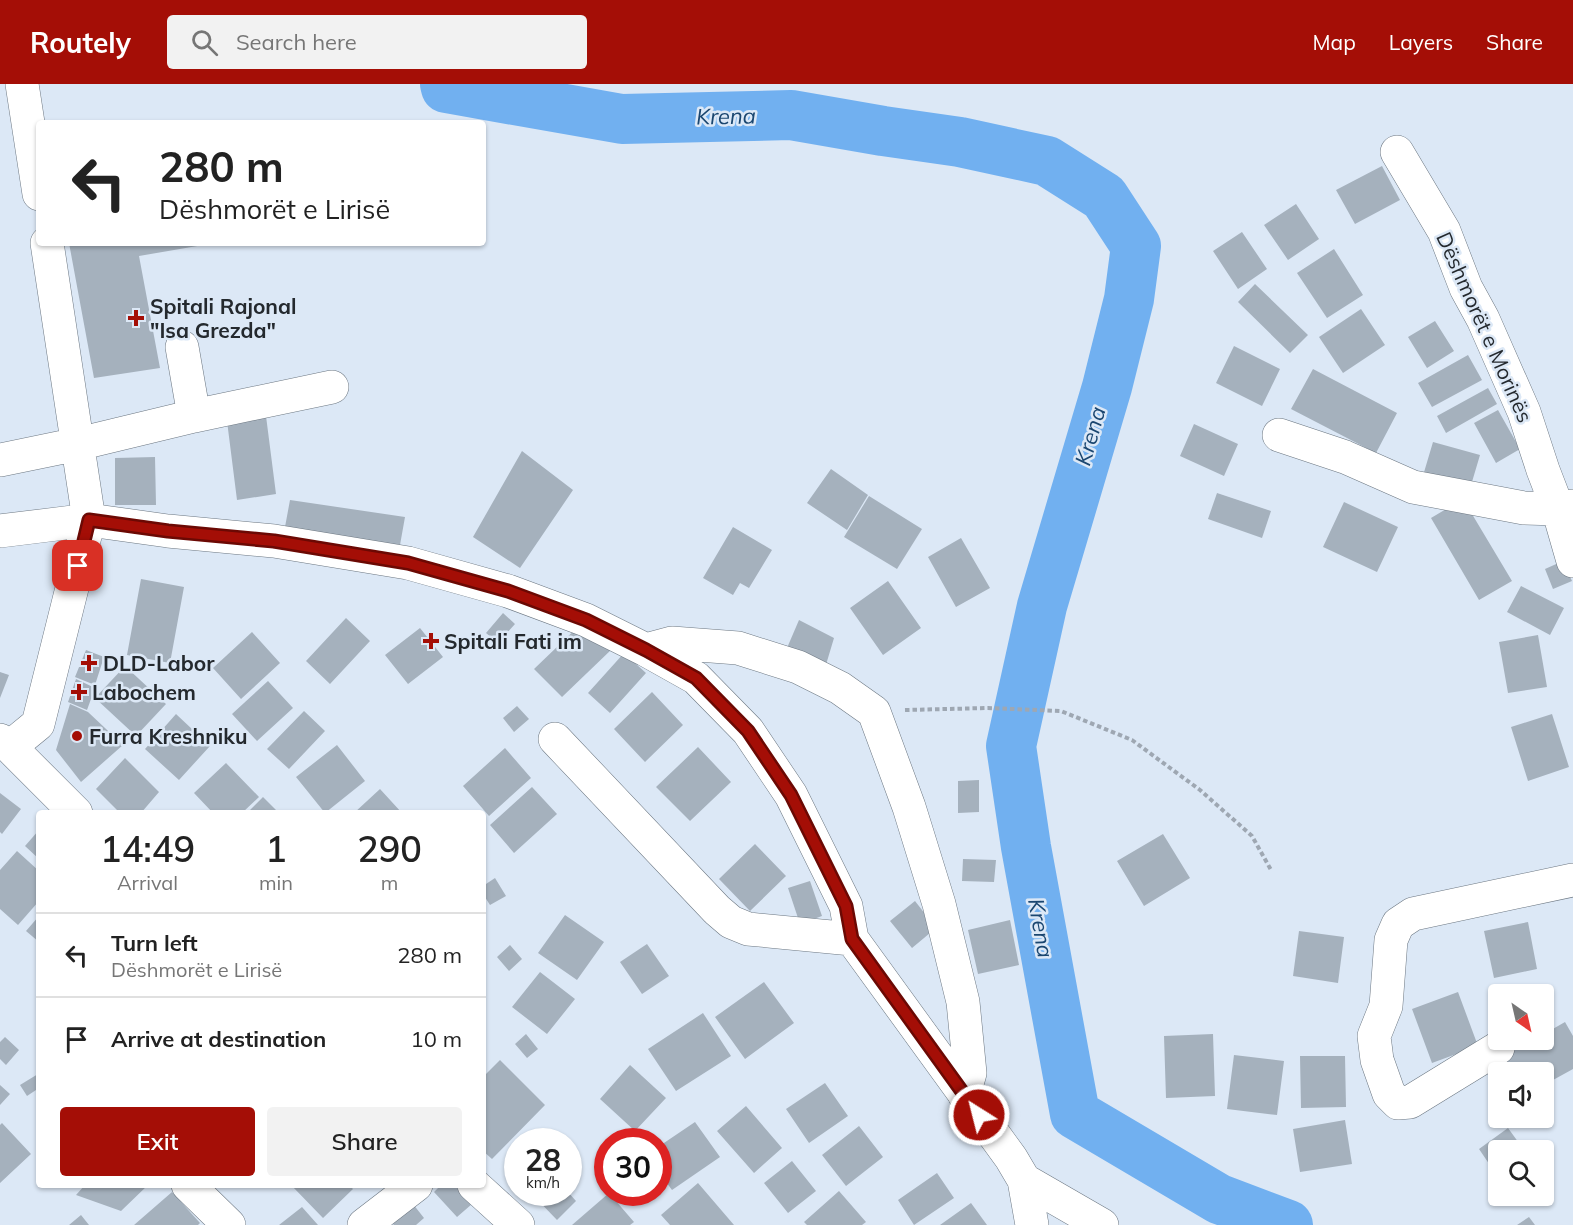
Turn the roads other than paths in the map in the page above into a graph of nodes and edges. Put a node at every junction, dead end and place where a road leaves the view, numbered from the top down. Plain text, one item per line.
1 (22, 84) edge
2 (1397, 152) dead end
3 (36, 175) edge
4 (47, 246) edge
5 (182, 347) dead end
6 (332, 387) dead end
7 (194, 416) junction
8 (1280, 435) dead end
9 (78, 444) junction
10 (0, 460) edge
11 (1566, 508) edge
12 (89, 520) junction
13 (0, 531) edge
14 (1573, 561) edge
15 (646, 650) junction
16 (555, 739) dead end
17 (5, 743) edge
18 (73, 810) edge
19 (1573, 880) edge
20 (852, 939) junction
21 (1495, 1050) edge
22 (964, 1094) junction
23 (1024, 1180) junction
24 (192, 1188) edge
25 (412, 1188) edge
26 (477, 1188) edge
27 (229, 1225) edge
28 (364, 1225) edge
29 (518, 1225) edge
30 (1032, 1225) edge
31 (1102, 1225) edge

1 - 3 street
2 - 11 street, Dëshmorët e Morinës
4 - 9 street
5 - 7 street
6 - 7 street
7 - 9 street
8 - 11 street
9 - 10 street
9 - 12 street
11 - 14 street, Dëshmorët e Morinës
12 - 13 street
12 - 15 street
12 - 17 street
15 - 20 street
15 - 22 street
16 - 20 street
17 - 18 street
19 - 21 street
20 - 22 street
22 - 23 street
23 - 30 street
23 - 31 street
24 - 27 street
25 - 28 street
26 - 29 street

